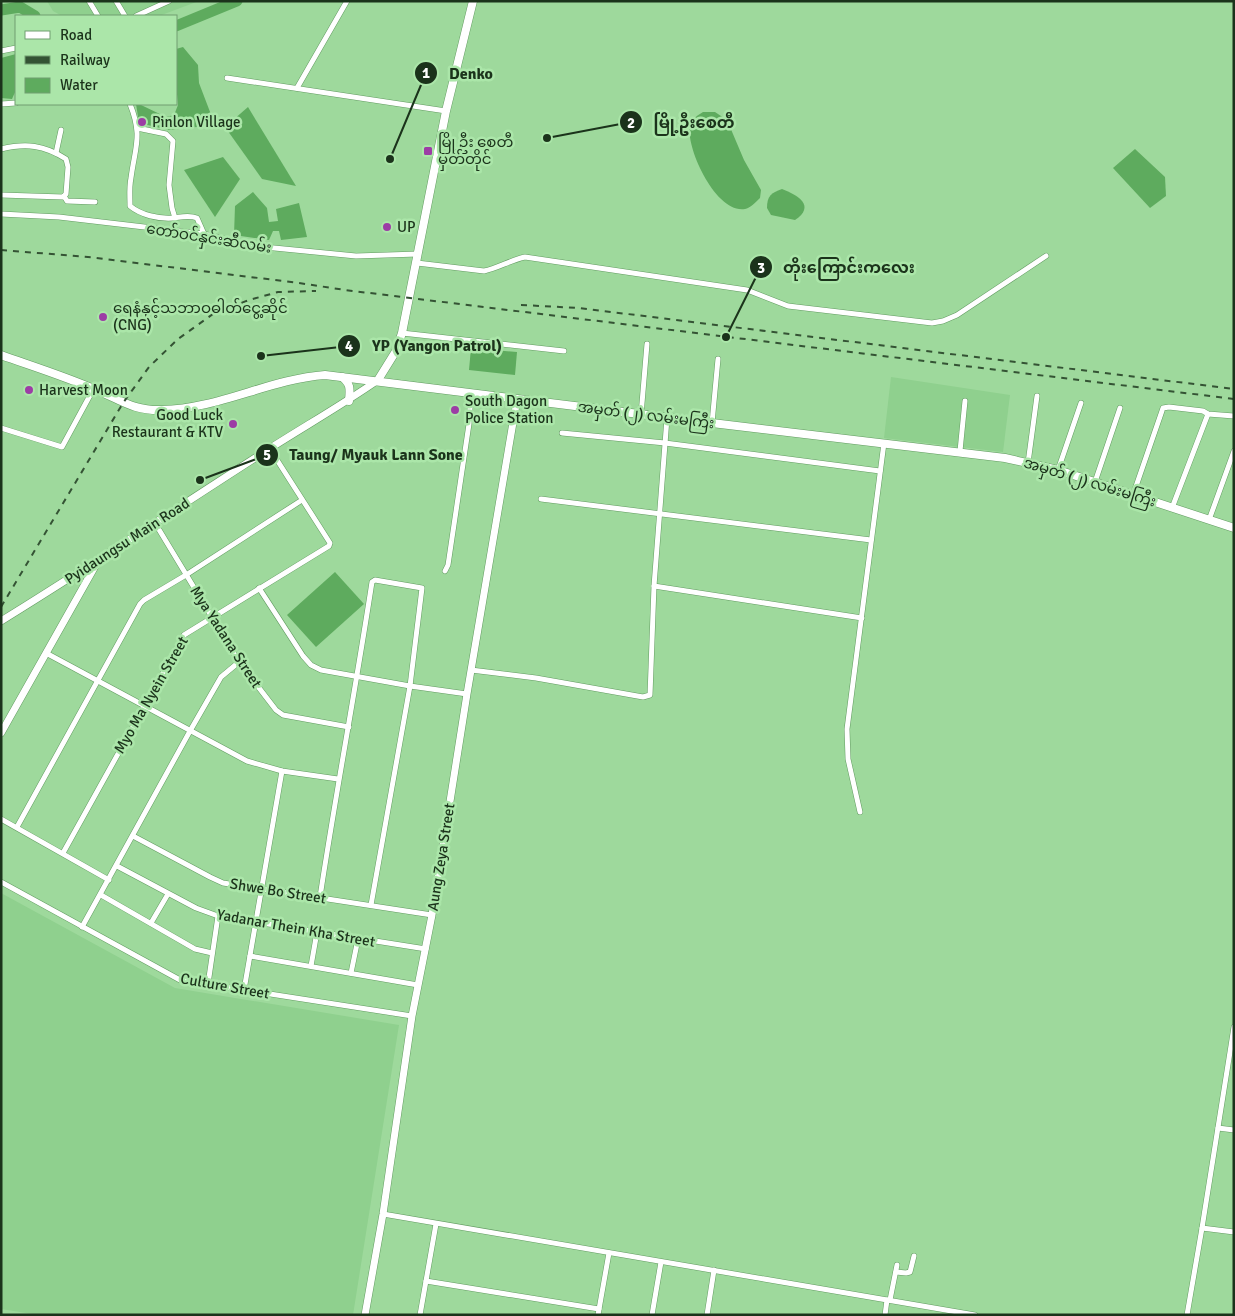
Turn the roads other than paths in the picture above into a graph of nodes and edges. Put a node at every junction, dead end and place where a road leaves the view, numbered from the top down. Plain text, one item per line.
1 (89, 1) edge
2 (116, 1) edge
3 (169, 1) edge
4 (347, 1) edge
5 (472, 1) edge
6 (97, 15) edge
7 (124, 15) edge
8 (138, 15) edge
9 (15, 48) edge
10 (1, 51) edge
11 (226, 78) dead end
12 (297, 88) junction
13 (15, 103) edge
14 (1, 104) edge
15 (130, 105) edge
16 (446, 111) junction
17 (137, 128) junction
18 (62, 130) dead end
19 (1, 149) edge
20 (56, 153) junction
21 (1, 195) edge
22 (64, 196) junction
23 (95, 202) dead end
24 (1, 214) edge
25 (176, 218) junction
26 (204, 234) junction
27 (418, 254) junction
28 (1046, 256) dead end
29 (417, 263) junction
30 (402, 333) junction
31 (647, 344) dead end
32 (564, 351) dead end
33 (1, 355) edge
34 (718, 359) dead end
35 (340, 376) junction
36 (378, 380) junction
37 (94, 388) junction
38 (471, 393) junction
39 (1037, 396) dead end
40 (518, 399) junction
41 (349, 401) junction
42 (965, 401) dead end
43 (1080, 403) dead end
44 (1120, 408) dead end
45 (1208, 414) junction
46 (641, 415) junction
47 (1234, 416) edge
48 (667, 418) junction
49 (712, 424) junction
50 (1, 428) edge
51 (562, 433) dead end
52 (665, 443) junction
53 (884, 443) junction
54 (270, 449) junction
55 (960, 451) junction
56 (1234, 451) edge
57 (1028, 463) junction
58 (1058, 470) junction
59 (880, 471) junction
60 (1095, 482) junction
61 (1133, 495) junction
62 (540, 498) dead end
63 (302, 500) junction
64 (1172, 508) junction
65 (659, 513) junction
66 (1210, 520) junction
67 (155, 523) junction
68 (1234, 528) edge
69 (871, 540) junction
70 (99, 560) junction
71 (445, 571) dead end
72 (186, 575) junction
73 (654, 586) junction
74 (259, 588) junction
75 (212, 618) junction
76 (862, 618) junction
77 (1, 620) edge
78 (46, 653) junction
79 (239, 662) junction
80 (472, 670) junction
81 (357, 678) junction
82 (98, 681) junction
83 (410, 686) junction
84 (467, 694) junction
85 (144, 705) junction
86 (349, 727) junction
87 (190, 731) junction
88 (1, 733) edge
89 (282, 771) junction
90 (338, 779) junction
91 (860, 812) dead end
92 (1, 819) edge
93 (17, 827) junction
94 (133, 836) junction
95 (62, 853) junction
96 (117, 866) junction
97 (109, 880) junction
98 (1, 882) edge
99 (262, 889) junction
100 (168, 894) junction
101 (101, 895) junction
102 (320, 897) junction
103 (370, 905) junction
104 (432, 914) junction
105 (218, 916) junction
106 (256, 923) junction
107 (151, 924) junction
108 (82, 927) junction
109 (317, 932) junction
110 (358, 939) junction
111 (426, 949) junction
112 (212, 953) junction
113 (250, 956) junction
114 (311, 966) junction
115 (352, 973) junction
116 (208, 984) junction
117 (418, 985) junction
118 (244, 990) junction
119 (412, 1016) junction
120 (1234, 1027) edge
121 (1218, 1128) junction
122 (1234, 1130) edge
123 (383, 1214) junction
124 (436, 1224) junction
125 (1202, 1228) junction
126 (1234, 1232) edge
127 (609, 1253) junction
128 (914, 1256) dead end
129 (661, 1262) junction
130 (898, 1265) dead end
131 (714, 1270) junction
132 (896, 1272) junction
133 (426, 1281) junction
134 (889, 1300) junction
135 (599, 1312) edge
136 (942, 1312) edge
137 (365, 1315) edge
138 (420, 1315) edge
139 (652, 1315) edge
140 (707, 1315) edge
141 (885, 1315) edge
142 (975, 1315) edge
143 (1187, 1315) edge

1 - 6 street
2 - 7 street
3 - 8 street
4 - 12 street
5 - 16 main road
9 - 10 street
11 - 12 street
12 - 16 street
13 - 14 street
15 - 17 street
16 - 27 main road
17 - 25 street
17 - 25 street
18 - 20 street
19 - 20 street
20 - 22 street
21 - 22 street
22 - 23 street
24 - 26 street, တော်ဝင်နှင်းဆီလမ်း
25 - 26 street
26 - 27 street, တော်ဝင်နှင်းဆီလမ်း
27 - 29 main road
28 - 29 street
29 - 30 main road
30 - 32 street
30 - 36 main road
31 - 46 street
33 - 37 main road, အမှတ် (၂) လမ်းမကြီး
34 - 49 street
35 - 36 main road, အမှတ် (၂) လမ်းမကြီး
35 - 37 main road, အမှတ် (၂) လမ်းမကြီး
35 - 41 main road
36 - 38 main road, အမှတ် (၂) လမ်းမကြီး
36 - 41 street, Pyidaungsu Main Road
37 - 50 street
38 - 40 main road, အမှတ် (၂) လမ်းမကြီး
38 - 71 street
39 - 57 street
40 - 46 main road, အမှတ် (၂) လမ်းမကြီး
40 - 80 street, Aung Zeya Street
41 - 54 street, Pyidaungsu Main Road
42 - 55 street
43 - 58 street
44 - 60 street
45 - 47 street
45 - 61 street
45 - 64 street
46 - 48 main road, အမှတ် (၂) လမ်းမကြီး
48 - 49 main road, အမှတ် (၂) လမ်းမကြီး
48 - 52 street
49 - 53 main road, အမှတ် (၂) လမ်းမကြီး
51 - 52 street
52 - 59 street
52 - 65 street
53 - 55 main road, အမှတ် (၂) လမ်းမကြီး
53 - 59 street
54 - 63 street
54 - 67 street, Pyidaungsu Main Road
55 - 57 main road, အမှတ် (၂) လမ်းမကြီး
56 - 66 street
57 - 58 main road, အမှတ် (၂) လမ်းမကြီး
58 - 60 main road, အမှတ် (၂) လမ်းမကြီး
59 - 69 street
60 - 61 main road, အမှတ် (၂) လမ်းမကြီး
61 - 64 main road, အမှတ် (၂) လမ်းမကြီး
62 - 65 street
63 - 72 street
63 - 74 street, Myo Ma Nyein Street
64 - 66 main road, အမှတ် (၂) လမ်းမကြီး
65 - 69 street
65 - 73 street
66 - 68 main road, အမှတ် (၂) လမ်းမကြီး
67 - 70 street, Pyidaungsu Main Road
67 - 72 street, Mya Yadana Street
69 - 76 street
70 - 77 street, Pyidaungsu Main Road
70 - 78 street
72 - 75 street, Mya Yadana Street
72 - 82 street
73 - 76 street
73 - 80 street
74 - 75 street, Myo Ma Nyein Street
74 - 81 street
75 - 79 street, Mya Yadana Street
75 - 85 street, Myo Ma Nyein Street
76 - 91 street
78 - 82 street
78 - 88 street
79 - 86 street, Mya Yadana Street
79 - 87 street
80 - 84 street, Aung Zeya Street
81 - 83 street
81 - 83 street
81 - 86 street
82 - 85 street
82 - 93 street
83 - 84 street
83 - 103 street
84 - 104 street, Aung Zeya Street
85 - 87 street
85 - 95 street, Myo Ma Nyein Street
86 - 90 street
87 - 89 street
87 - 94 street
89 - 90 street
89 - 99 street
90 - 102 street
92 - 93 street
93 - 95 street
94 - 96 street
94 - 99 street, Shwe Bo Street
95 - 97 street
96 - 97 street
96 - 100 street, Yadanar Thein Kha Street
97 - 101 street
98 - 108 street, Culture Street
99 - 102 street, Shwe Bo Street
99 - 106 street
100 - 105 street, Yadanar Thein Kha Street
100 - 107 street
101 - 107 street
101 - 108 street
102 - 103 street, Shwe Bo Street
103 - 104 street, Shwe Bo Street
104 - 111 street, Aung Zeya Street
105 - 106 street, Yadanar Thein Kha Street
105 - 112 street
106 - 109 street, Yadanar Thein Kha Street
106 - 113 street
107 - 112 street
108 - 116 street, Culture Street
109 - 110 street, Yadanar Thein Kha Street
109 - 114 street
110 - 111 street, Yadanar Thein Kha Street
110 - 115 street
111 - 117 street, Aung Zeya Street
112 - 116 street
113 - 114 street
113 - 118 street
114 - 115 street
115 - 117 street
116 - 118 street, Culture Street
117 - 119 street, Aung Zeya Street
118 - 119 street, Culture Street
119 - 123 street, Aung Zeya Street
120 - 121 street
121 - 122 street
121 - 125 street
123 - 124 street
123 - 137 street, Aung Zeya Street
124 - 127 street
124 - 133 street
125 - 126 street
125 - 143 street
127 - 129 street
127 - 135 street
128 - 132 street
129 - 131 street
129 - 139 street
130 - 132 street
131 - 134 street
131 - 140 street
132 - 134 street
133 - 135 street
133 - 138 street
134 - 136 street
134 - 141 street
136 - 142 street

